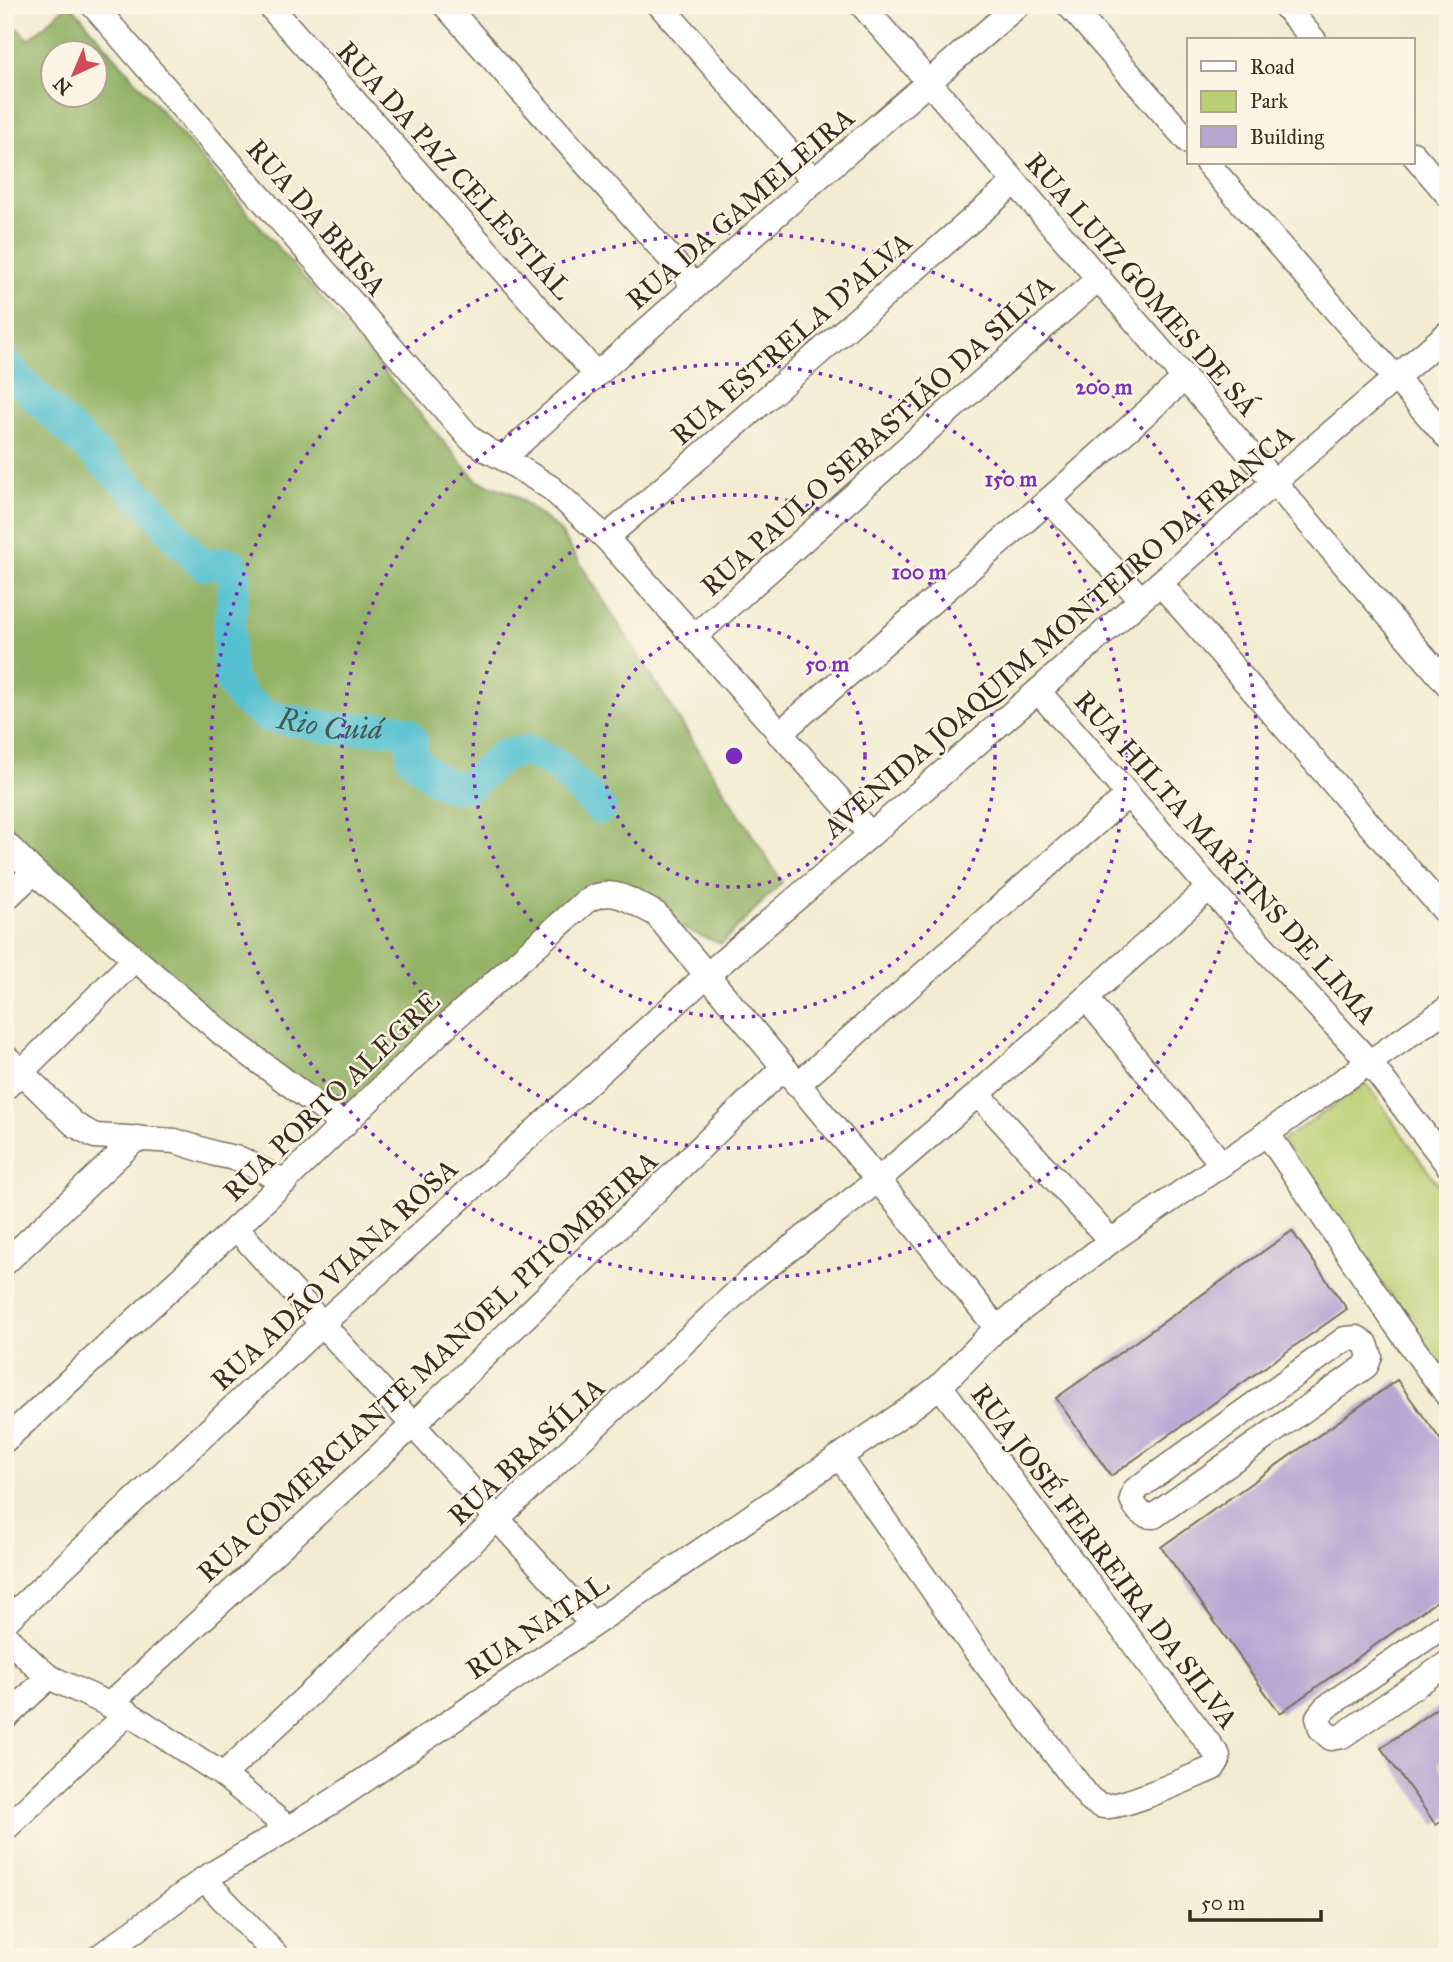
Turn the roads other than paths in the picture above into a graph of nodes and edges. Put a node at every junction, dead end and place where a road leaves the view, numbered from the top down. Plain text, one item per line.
1 (93, 5) edge
2 (269, 5) edge
3 (445, 5) edge
4 (660, 5) edge
5 (862, 5) edge
6 (1018, 5) edge
7 (1069, 5) edge
8 (1284, 5) edge
9 (1312, 38) edge
10 (928, 82) junction
11 (1187, 140) edge
12 (1414, 156) edge
13 (1208, 164) edge
14 (814, 181) junction
15 (1014, 183) junction
16 (1448, 195) edge
17 (1098, 278) junction
18 (695, 286) junction
19 (1448, 333) edge
20 (596, 374) junction
21 (1185, 378) junction
22 (1396, 378) junction
23 (1448, 438) edge
24 (503, 458) junction
25 (1275, 481) junction
26 (1049, 500) junction
27 (606, 538) junction
28 (1160, 583) junction
29 (1141, 600) junction
30 (695, 636) junction
31 (1448, 685) edge
32 (1038, 691) junction
33 (779, 734) junction
34 (1128, 796) junction
35 (870, 834) junction
36 (5, 843) edge
37 (34, 872) junction
38 (1209, 888) junction
39 (5, 899) edge
40 (1448, 915) edge
41 (134, 960) junction
42 (707, 975) junction
43 (1086, 998) junction
44 (1448, 1008) edge
45 (1370, 1063) junction
46 (11, 1072) edge
47 (790, 1076) junction
48 (978, 1094) junction
49 (344, 1125) junction
50 (1267, 1133) junction
51 (137, 1138) junction
52 (1221, 1163) junction
53 (1448, 1165) edge
54 (878, 1180) junction
55 (285, 1182) junction
56 (236, 1228) junction
57 (1111, 1241) junction
58 (5, 1263) edge
59 (323, 1323) junction
60 (1395, 1323) junction
61 (997, 1328) junction
62 (1366, 1344) junction
63 (940, 1386) junction
64 (1448, 1396) edge
65 (1263, 1397) junction
66 (413, 1425) junction
67 (1283, 1425) junction
68 (5, 1440) edge
69 (840, 1457) junction
70 (498, 1518) junction
71 (5, 1622) edge
72 (1448, 1623) edge
73 (592, 1625) junction
74 (5, 1636) edge
75 (1448, 1663) edge
76 (49, 1677) junction
77 (118, 1709) junction
78 (5, 1718) edge
79 (223, 1775) junction
80 (288, 1828) junction
81 (5, 1829) edge
82 (204, 1879) junction
83 (99, 1957) edge
84 (278, 1957) edge

1 - 24 street, RUA DA BRISA
2 - 20 street, RUA DA PAZ CELESTIAL
3 - 18 street
4 - 14 street
5 - 10 street, RUA LUIZ GOMES DE SÁ
6 - 10 street, RUA DA GAMELEIRA
7 - 11 street
8 - 9 street
10 - 14 street, RUA DA GAMELEIRA
10 - 15 street, RUA LUIZ GOMES DE SÁ
12 - 16 street
13 - 22 street
14 - 18 street, RUA DA GAMELEIRA
15 - 17 street, RUA LUIZ GOMES DE SÁ
15 - 27 street, RUA ESTRELA D'ALVA
17 - 21 street, RUA LUIZ GOMES DE SÁ
17 - 30 street, RUA PAULO SEBASTIÃO DA SILVA
18 - 20 street, RUA DA GAMELEIRA
19 - 22 street, AVENIDA JOAQUIM MONTEIRO DA FRANCA
20 - 24 street, RUA DA GAMELEIRA
21 - 25 street, RUA LUIZ GOMES DE SÁ
21 - 26 street
22 - 23 street
22 - 25 street, AVENIDA JOAQUIM MONTEIRO DA FRANCA
24 - 27 street, RUA DA BRISA
25 - 28 street, AVENIDA JOAQUIM MONTEIRO DA FRANCA
25 - 31 street, RUA LUIZ GOMES DE SÁ
26 - 29 street
26 - 33 street
27 - 30 street, RUA DA BRISA
28 - 29 street, AVENIDA JOAQUIM MONTEIRO DA FRANCA
28 - 40 street
29 - 32 street, AVENIDA JOAQUIM MONTEIRO DA FRANCA
30 - 33 street, RUA DA BRISA
32 - 34 street, RUA HILTA MARTINS DE LIMA
32 - 35 street, AVENIDA JOAQUIM MONTEIRO DA FRANCA
33 - 35 street, RUA DA BRISA
34 - 38 street, RUA HILTA MARTINS DE LIMA
34 - 47 street, RUA COMERCIANTE MANOEL PITOMBEIRA
35 - 42 street, AVENIDA JOAQUIM MONTEIRO DA FRANCA
36 - 37 street
37 - 39 street
37 - 41 street
38 - 43 street, RUA BRASÍLIA
38 - 45 street, RUA HILTA MARTINS DE LIMA
41 - 46 street
41 - 49 street
42 - 47 street, RUA PORTO ALEGRE
42 - 49 street, RUA PORTO ALEGRE
42 - 59 street, RUA ADÃO VIANA ROSA
43 - 48 street, RUA BRASÍLIA
43 - 52 street
44 - 45 street, RUA NATAL
45 - 50 street, RUA NATAL
45 - 53 street, RUA HILTA MARTINS DE LIMA
46 - 51 street
47 - 54 street, RUA PORTO ALEGRE
47 - 66 street, RUA COMERCIANTE MANOEL PITOMBEIRA
48 - 54 street, RUA BRASÍLIA
48 - 57 street
49 - 55 street, RUA PORTO ALEGRE
50 - 52 street, RUA NATAL
50 - 60 street
51 - 55 street
51 - 58 street
52 - 57 street, RUA NATAL
54 - 61 street, RUA PORTO ALEGRE
54 - 70 street, RUA BRASÍLIA
55 - 56 street, RUA PORTO ALEGRE
56 - 59 street
56 - 68 street, RUA PORTO ALEGRE
57 - 61 street, RUA NATAL
59 - 66 street
59 - 71 street, RUA ADÃO VIANA ROSA
60 - 62 street
60 - 64 street
61 - 63 street, RUA NATAL
62 - 65 street
62 - 67 street
63 - 69 street, RUA NATAL
63 - 69 street, RUA JOSÉ FERREIRA DA SILVA
65 - 67 street
65 - 67 street
66 - 70 street
66 - 77 street, RUA COMERCIANTE MANOEL PITOMBEIRA
69 - 73 street, RUA NATAL
70 - 73 street
70 - 79 street, RUA BRASÍLIA
72 - 75 street
73 - 80 street, RUA NATAL
74 - 76 street
76 - 77 street
76 - 78 street
77 - 79 street
77 - 81 street, RUA COMERCIANTE MANOEL PITOMBEIRA
79 - 80 street
80 - 82 street, RUA NATAL
82 - 83 street, RUA NATAL
82 - 84 street

